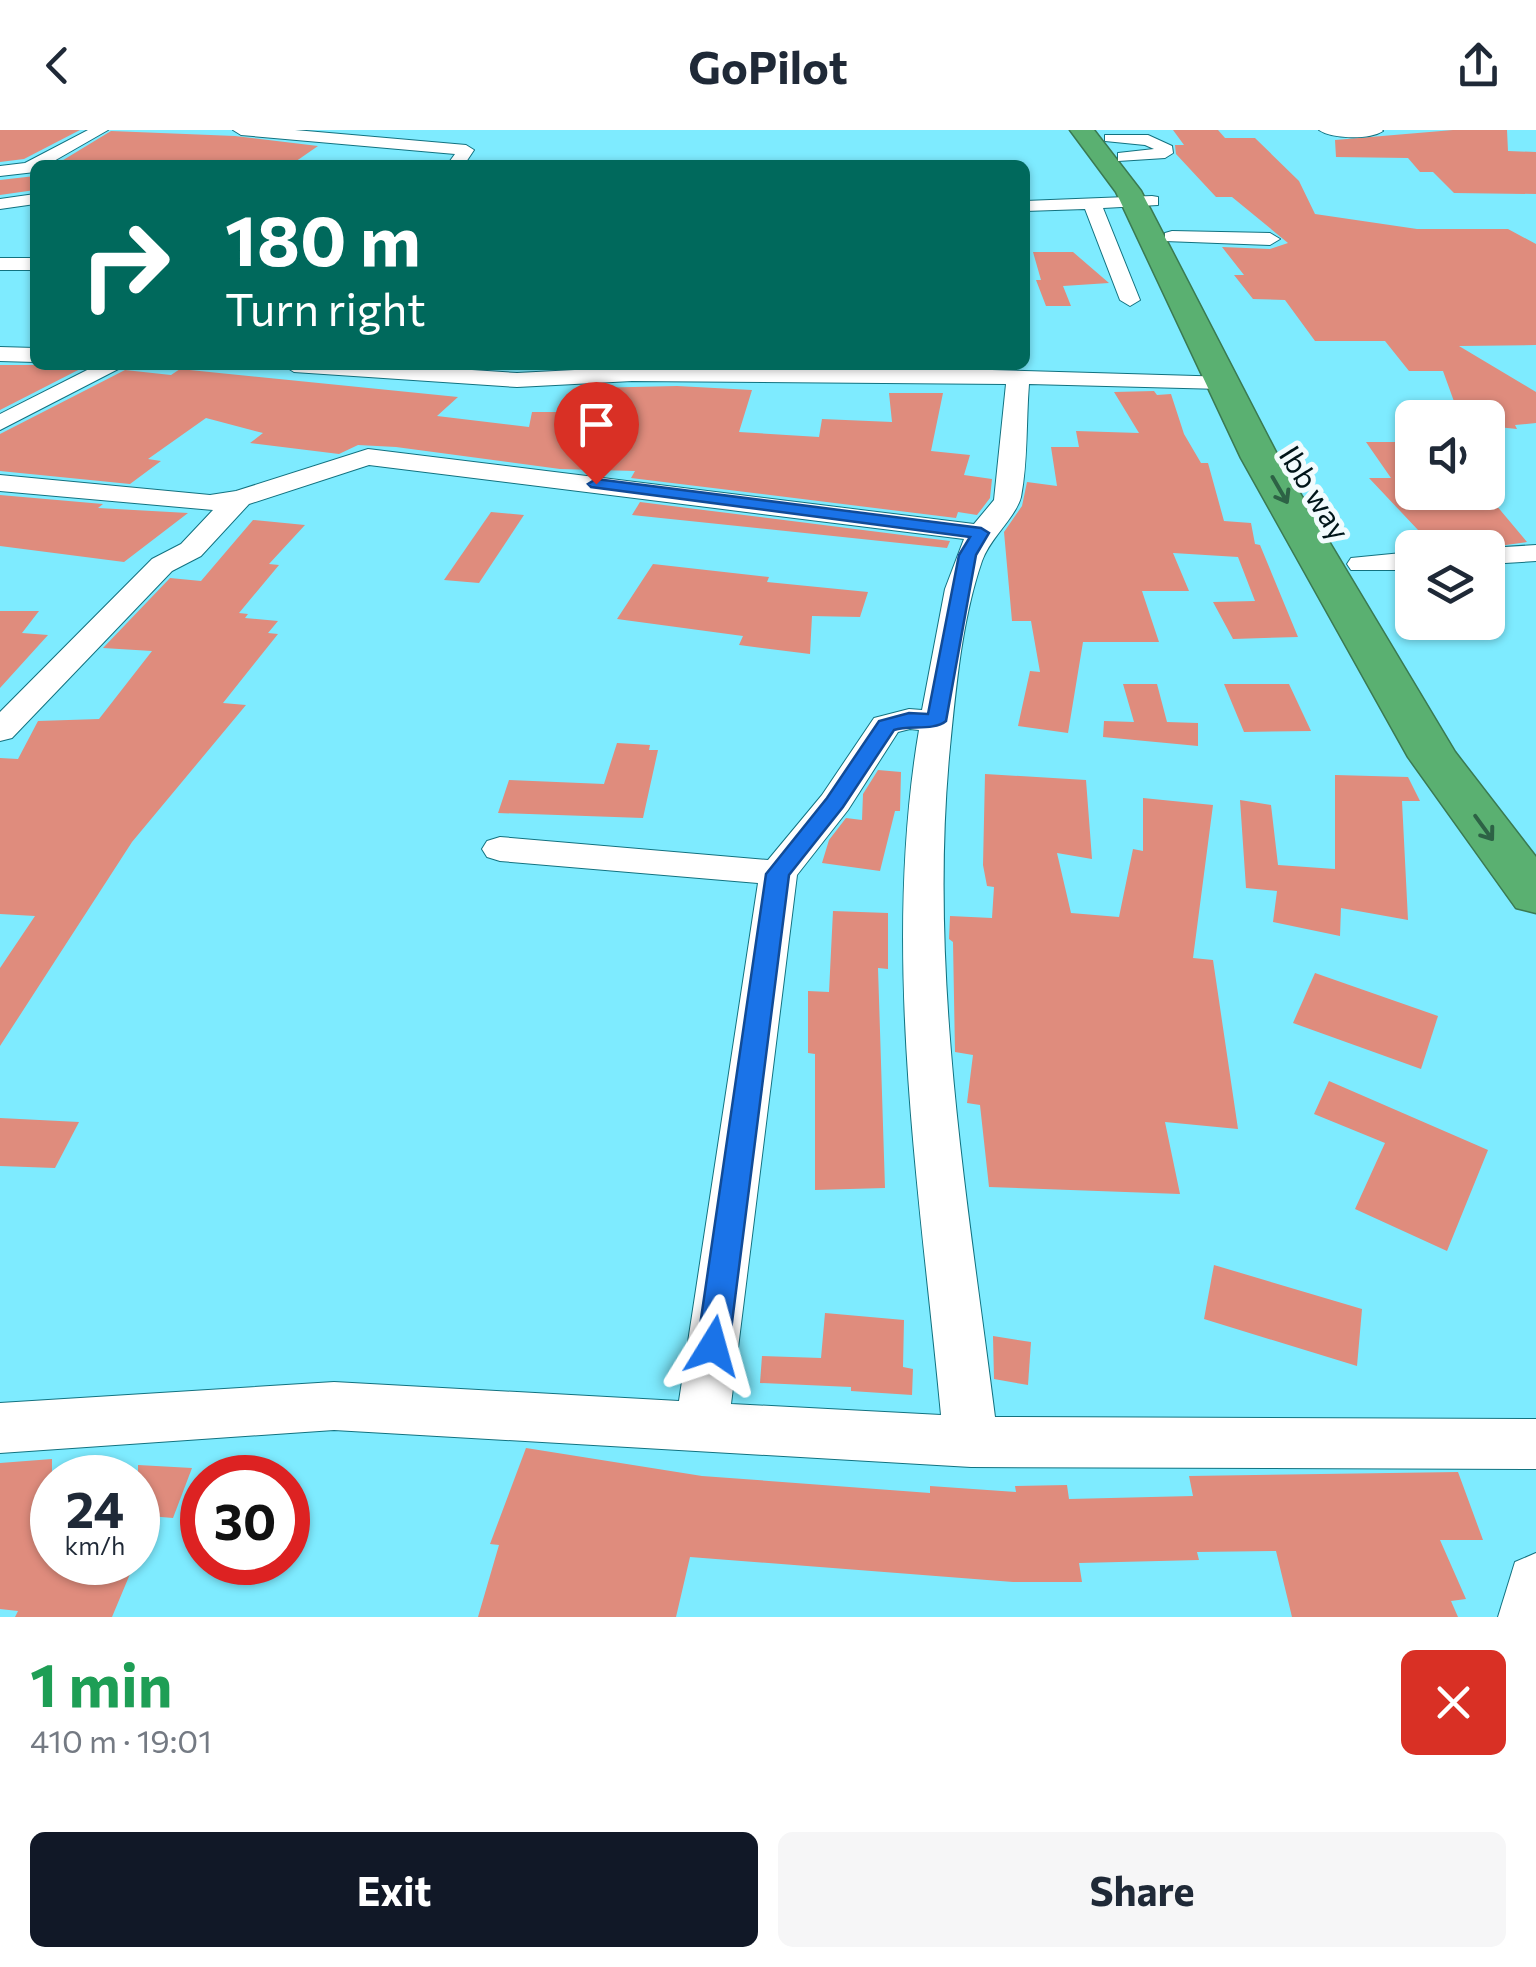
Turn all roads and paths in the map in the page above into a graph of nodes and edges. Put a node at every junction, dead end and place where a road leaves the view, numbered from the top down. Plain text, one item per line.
1 (100, 130) edge
2 (240, 130) edge
3 (1327, 130) edge
4 (1374, 131) edge
5 (1105, 139) edge
6 (46, 160) edge
7 (459, 160) edge
8 (30, 168) edge
9 (0, 171) edge
10 (30, 200) edge
11 (1143, 201) junction
12 (1091, 202) junction
13 (0, 204) edge
14 (1030, 206) edge
15 (30, 207) edge
16 (1172, 238) junction
17 (1270, 239) dead end
18 (0, 264) edge
19 (30, 264) edge
20 (1130, 300) dead end
21 (0, 354) edge
22 (30, 355) edge
23 (104, 370) edge
24 (369, 370) edge
25 (1022, 372) edge
26 (1222, 382) junction
27 (0, 423) edge
28 (0, 484) edge
29 (240, 498) junction
30 (981, 533) junction
31 (1536, 553) edge
32 (1505, 555) edge
33 (1395, 562) edge
34 (1361, 564) junction
35 (936, 721) junction
36 (0, 731) edge
37 (1536, 848) edge
38 (500, 849) dead end
39 (778, 874) junction
40 (1536, 895) edge
41 (702, 1425) junction
42 (0, 1428) edge
43 (971, 1442) junction
44 (1536, 1444) edge
45 (1536, 1582) edge
46 (1528, 1617) edge

1 - 6 street
2 - 7 street
3 - 4 street
5 - 11 highway
8 - 9 street
10 - 13 street
11 - 12 street
11 - 16 highway, Ibb way
11 - 26 highway
12 - 14 street
12 - 20 street
13 - 15 street
16 - 17 street
16 - 34 highway, Ibb way
18 - 19 street
21 - 22 street
23 - 27 street
24 - 25 street
25 - 26 street
25 - 30 street
26 -> 40 highway
28 - 29 street
29 - 30 street
29 - 36 street
30 - 35 street
31 - 32 street
33 - 34 street
34 - 37 highway, Ibb way
35 - 39 street
35 - 43 street
38 - 39 street
39 - 41 street
41 - 42 street
41 - 43 street
43 - 44 street
45 - 46 street

